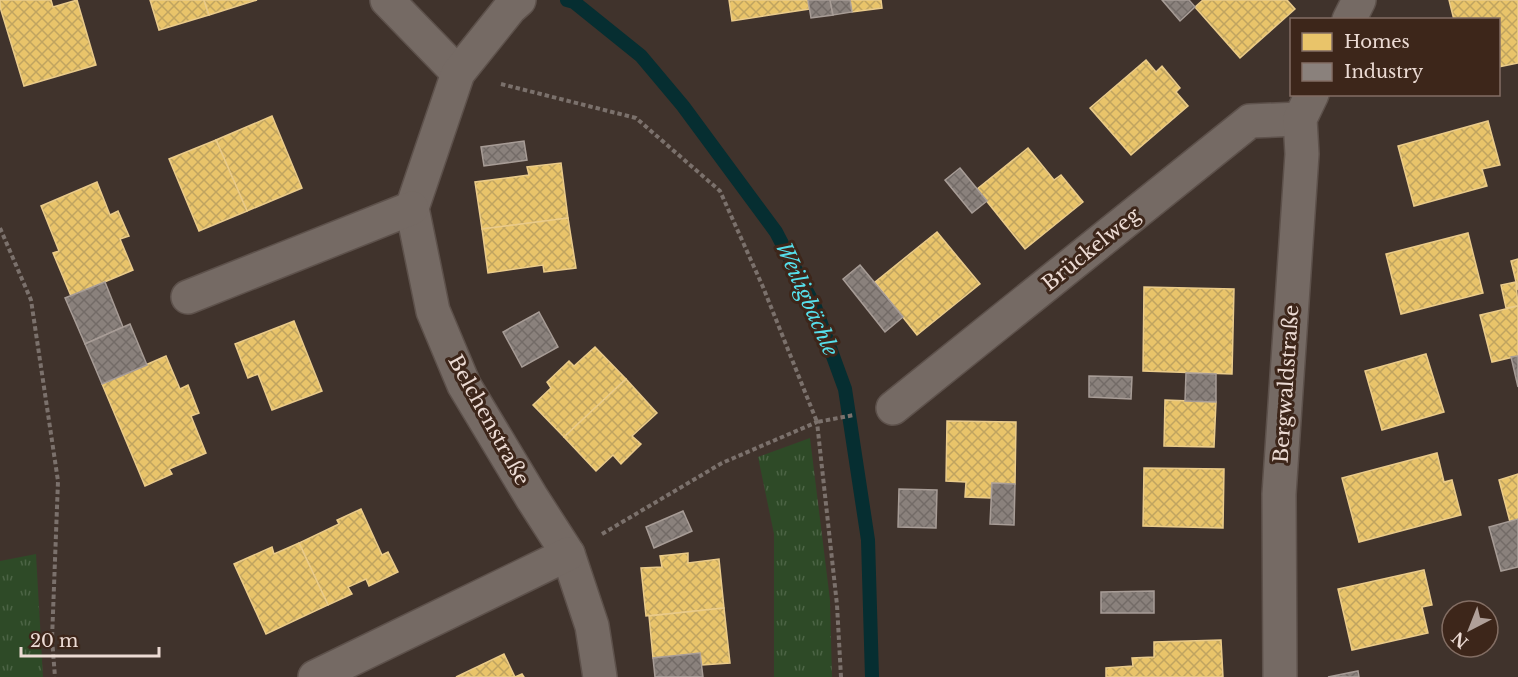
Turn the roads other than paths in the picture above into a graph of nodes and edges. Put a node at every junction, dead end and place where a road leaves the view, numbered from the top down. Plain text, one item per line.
1 (387, 0) edge
2 (1359, 0) edge
3 (514, 4) edge
4 (1350, 18) edge
5 (458, 73) junction
6 (1306, 107) edge
7 (412, 208) junction
8 (188, 297) dead end
9 (893, 408) dead end
10 (568, 554) junction
11 (315, 677) edge
12 (600, 677) edge
13 (1280, 677) edge

1 - 5 street
2 - 4 street
3 - 5 street
5 - 7 street
6 - 9 street, Brückelweg
6 - 13 street, Bergwaldstraße
7 - 8 street
7 - 10 street, Belchenstraße
10 - 11 street
10 - 12 street, Belchenstraße

